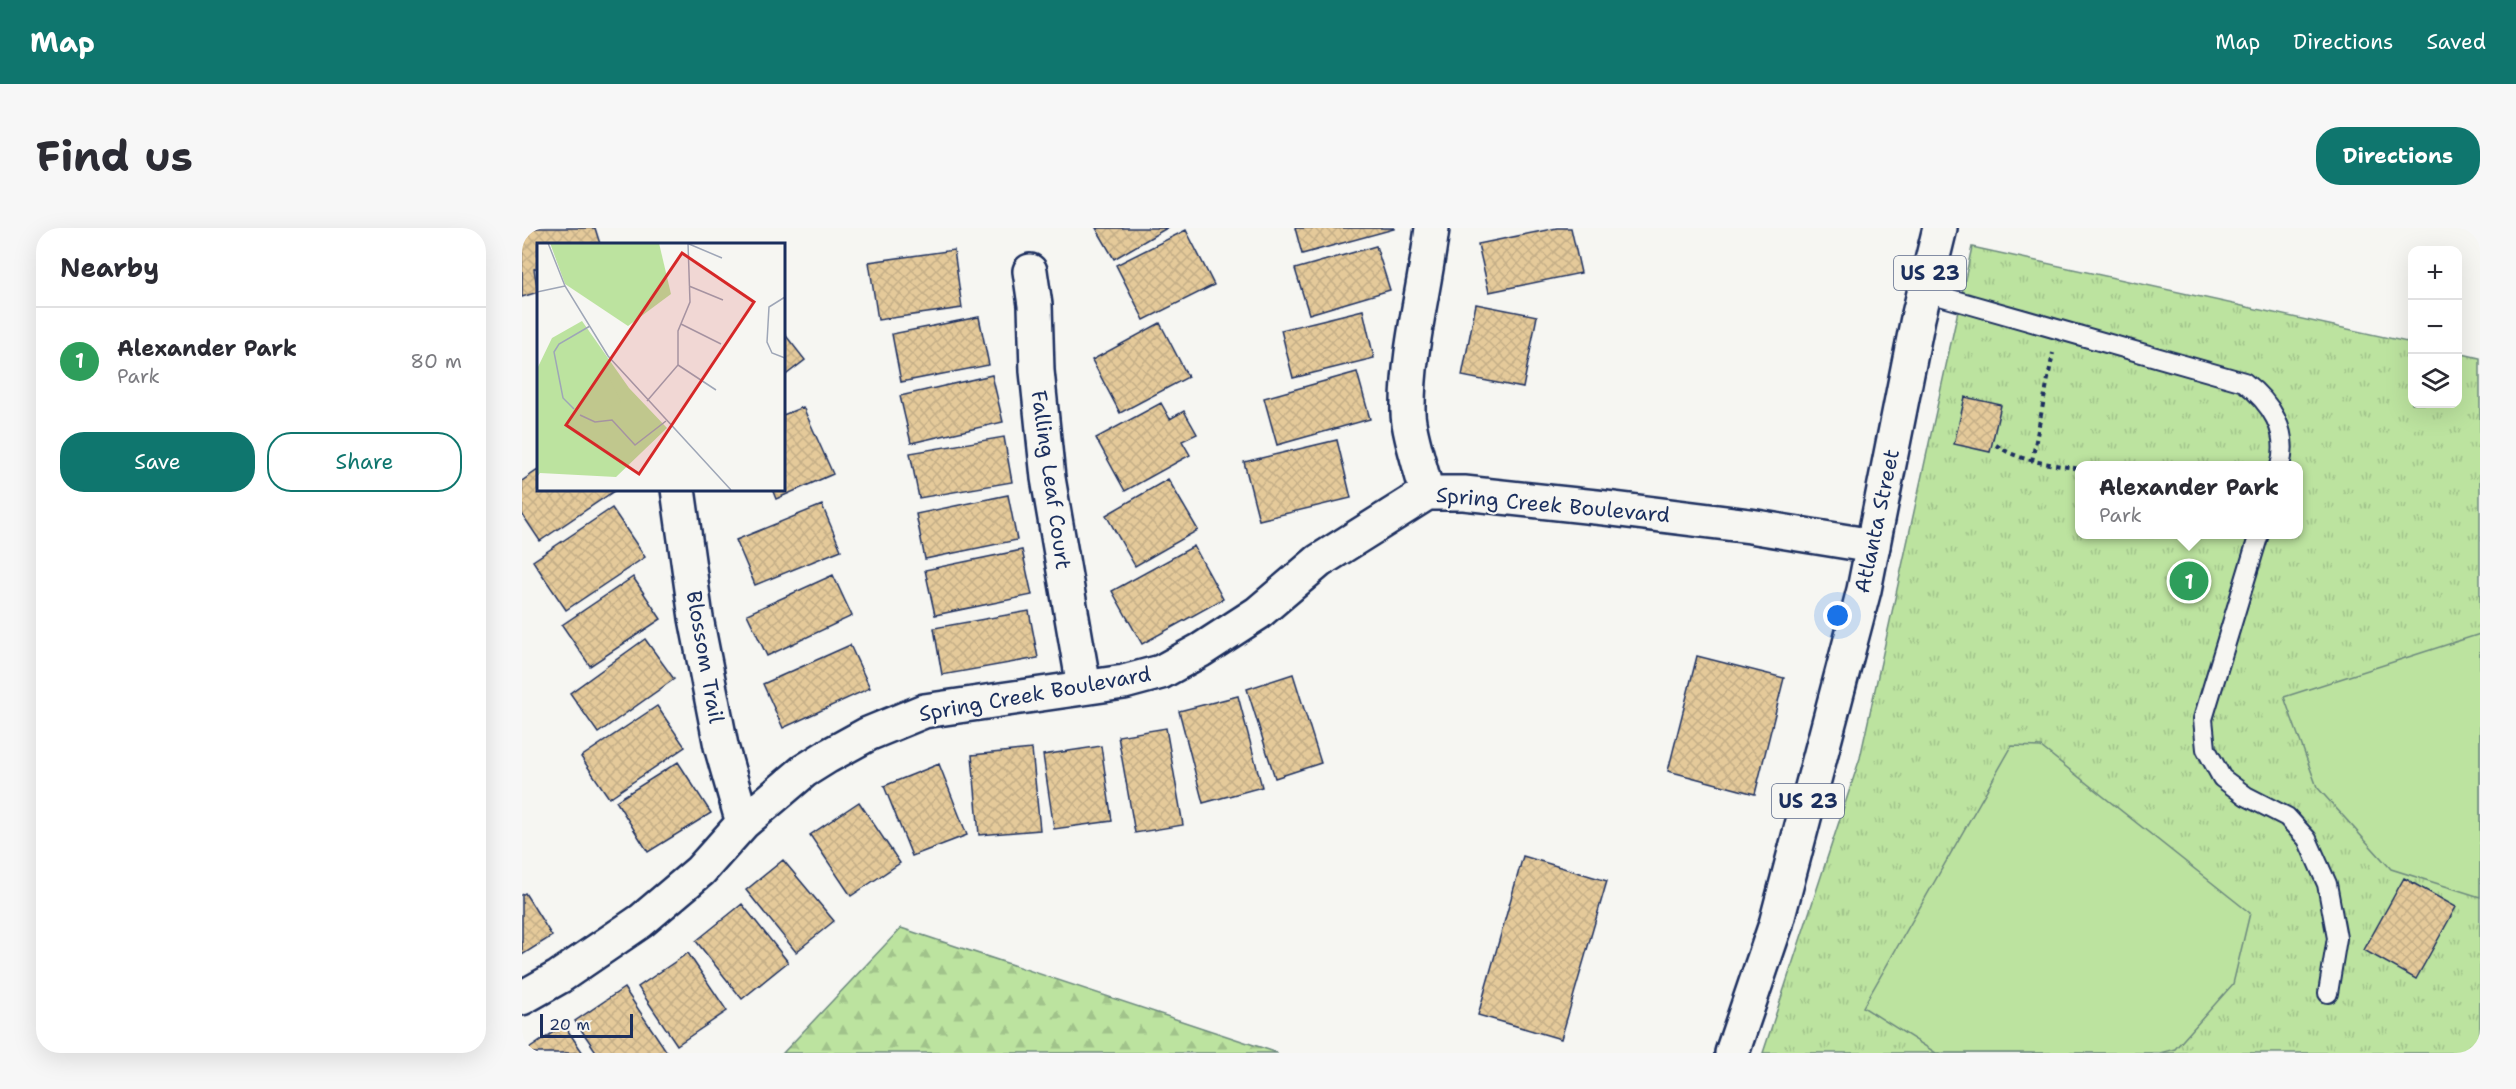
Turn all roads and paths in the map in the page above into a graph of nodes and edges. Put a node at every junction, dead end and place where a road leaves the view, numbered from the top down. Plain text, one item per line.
1 (1431, 228) edge
2 (1940, 228) edge
3 (1030, 271) dead end
4 (1926, 292) junction
5 (2058, 328) junction
6 (1996, 445) dead end
7 (2032, 461) junction
8 (2281, 461) edge
9 (2075, 468) edge
10 (678, 490) edge
11 (1427, 493) junction
12 (2257, 539) edge
13 (1873, 546) junction
14 (1084, 687) junction
15 (743, 823) junction
16 (2328, 993) dead end
17 (522, 998) edge
18 (1732, 1053) edge

1 - 11 street
2 - 4 street, Atlanta Street / US 23
3 - 14 street, Falling Leaf Court
4 - 5 lane
4 - 13 street, Atlanta Street / US 23
5 - 7 path
5 - 8 lane
6 - 7 path
7 - 9 path
10 - 15 street, Blossom Trail
11 - 13 street, Spring Creek Boulevard
11 - 14 street, Spring Creek Boulevard
12 - 16 lane
13 - 18 street, Atlanta Street / US 23
14 - 15 street, Spring Creek Boulevard
15 - 17 street, Spring Creek Boulevard

